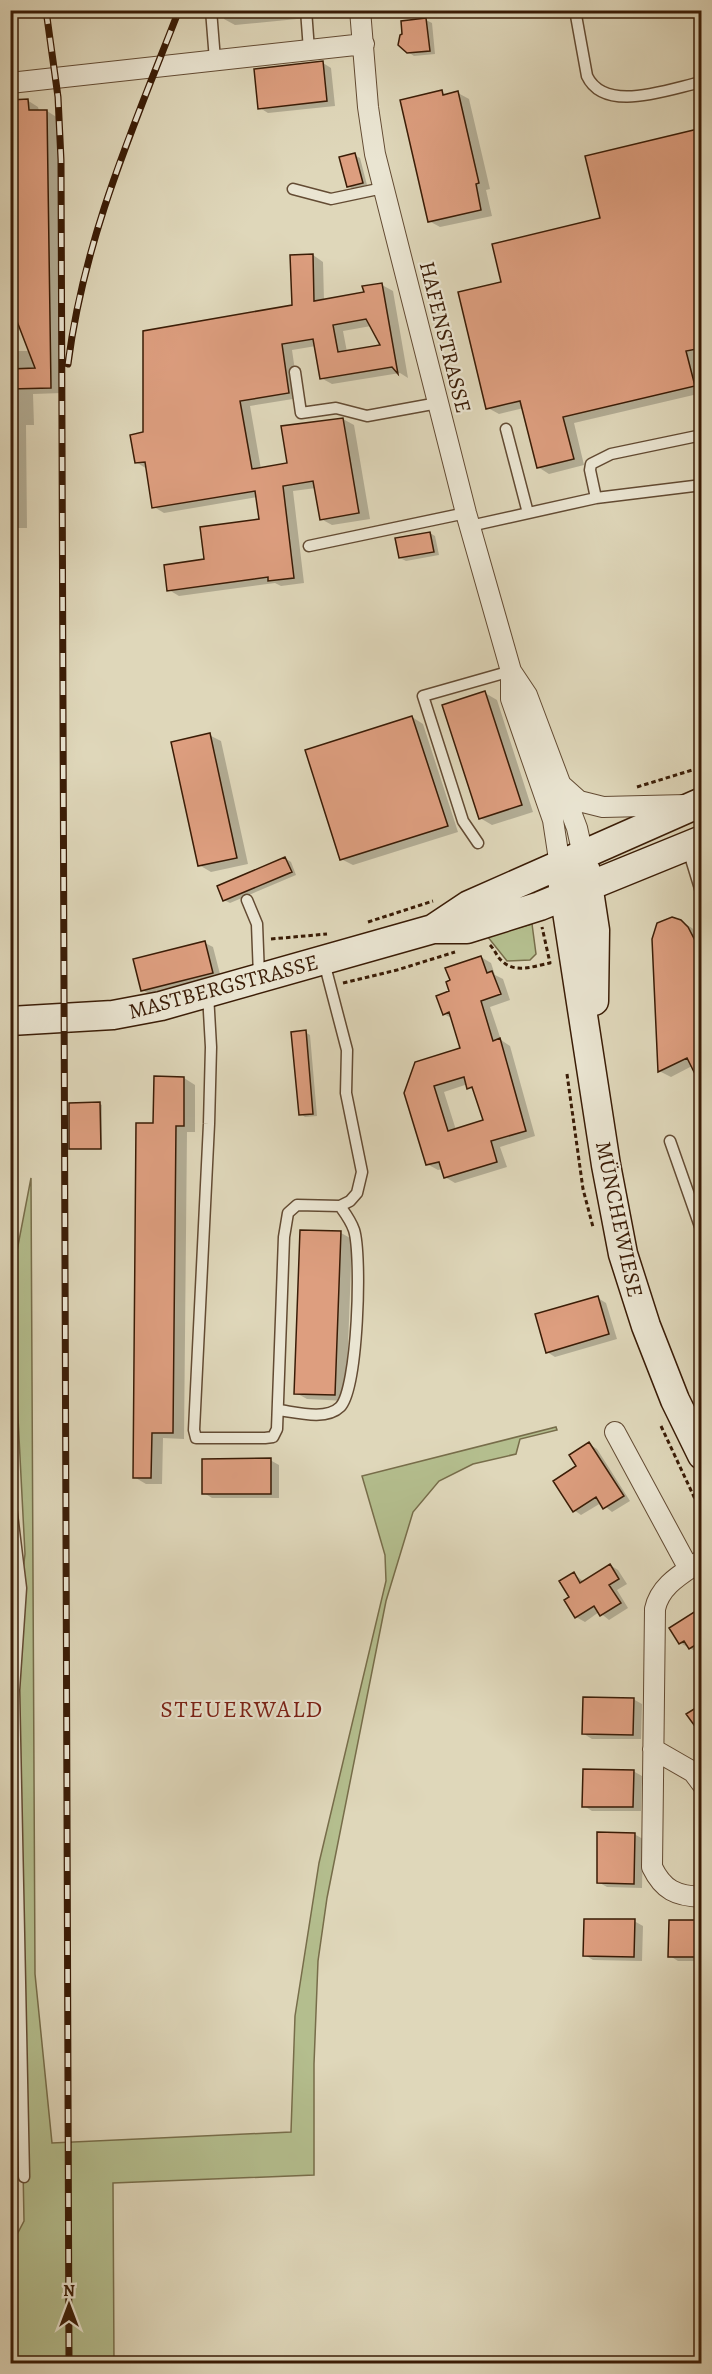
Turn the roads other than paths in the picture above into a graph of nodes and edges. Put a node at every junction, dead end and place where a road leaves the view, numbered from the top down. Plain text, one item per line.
1 (211, 10) edge
2 (306, 10) edge
3 (360, 10) edge
4 (575, 10) edge
5 (364, 44) junction
6 (309, 50) junction
7 (215, 60) junction
8 (702, 82) edge
9 (10, 83) edge
10 (383, 188) junction
11 (292, 189) dead end
12 (295, 372) dead end
13 (438, 403) junction
14 (506, 429) dead end
15 (702, 435) edge
16 (702, 485) edge
17 (596, 498) junction
18 (528, 513) junction
19 (468, 519) junction
20 (309, 546) dead end
21 (511, 671) junction
22 (559, 783) junction
23 (698, 803) edge
24 (478, 843) dead end
25 (694, 843) edge
26 (572, 861) junction
27 (702, 895) edge
28 (565, 897) junction
29 (247, 900) dead end
30 (432, 929) junction
31 (329, 959) junction
32 (259, 977) junction
33 (208, 994) junction
34 (10, 1020) edge
35 (670, 1141) dead end
36 (340, 1206) junction
37 (702, 1232) edge
38 (278, 1410) junction
39 (615, 1432) dead end
40 (702, 1455) edge
41 (10, 1498) edge
42 (695, 1565) edge
43 (21, 1588) junction
44 (10, 1597) edge
45 (653, 1749) junction
46 (702, 1784) edge
47 (702, 1897) edge
48 (24, 2177) dead end

1 - 7 lane
2 - 6 lane
3 - 5 street, HAFENSTRASSE
4 - 8 lane
5 - 6 street
5 - 10 street, HAFENSTRASSE
6 - 7 street
7 - 9 street
10 - 11 lane
10 - 13 street, HAFENSTRASSE
12 - 13 lane
13 - 19 street, HAFENSTRASSE
14 - 18 lane
15 - 17 lane
16 - 17 lane
17 - 18 lane
18 - 19 lane
19 - 20 lane
19 - 21 street, HAFENSTRASSE
21 - 22 street, HAFENSTRASSE
21 - 24 lane
21 - 26 street, HAFENSTRASSE
22 - 23 street
22 - 26 street, HAFENSTRASSE
23 - 26 main road, MASTBERGSTRASSE
25 - 27 lane
25 - 28 main road, MASTBERGSTRASSE
26 - 28 main road
26 - 30 main road, MASTBERGSTRASSE
28 - 30 main road, MASTBERGSTRASSE
28 - 40 main road, MÜNCHEWIESE
29 - 32 lane
30 - 31 main road, MASTBERGSTRASSE
31 - 32 main road, MASTBERGSTRASSE
31 - 36 lane
32 - 33 main road, MASTBERGSTRASSE
33 - 34 main road, MASTBERGSTRASSE
33 - 38 lane
35 - 37 lane
36 - 38 lane
36 - 38 lane
39 - 42 street
41 - 43 lane
42 - 45 street
43 - 44 lane
43 - 48 lane
45 - 46 street
45 - 47 street

